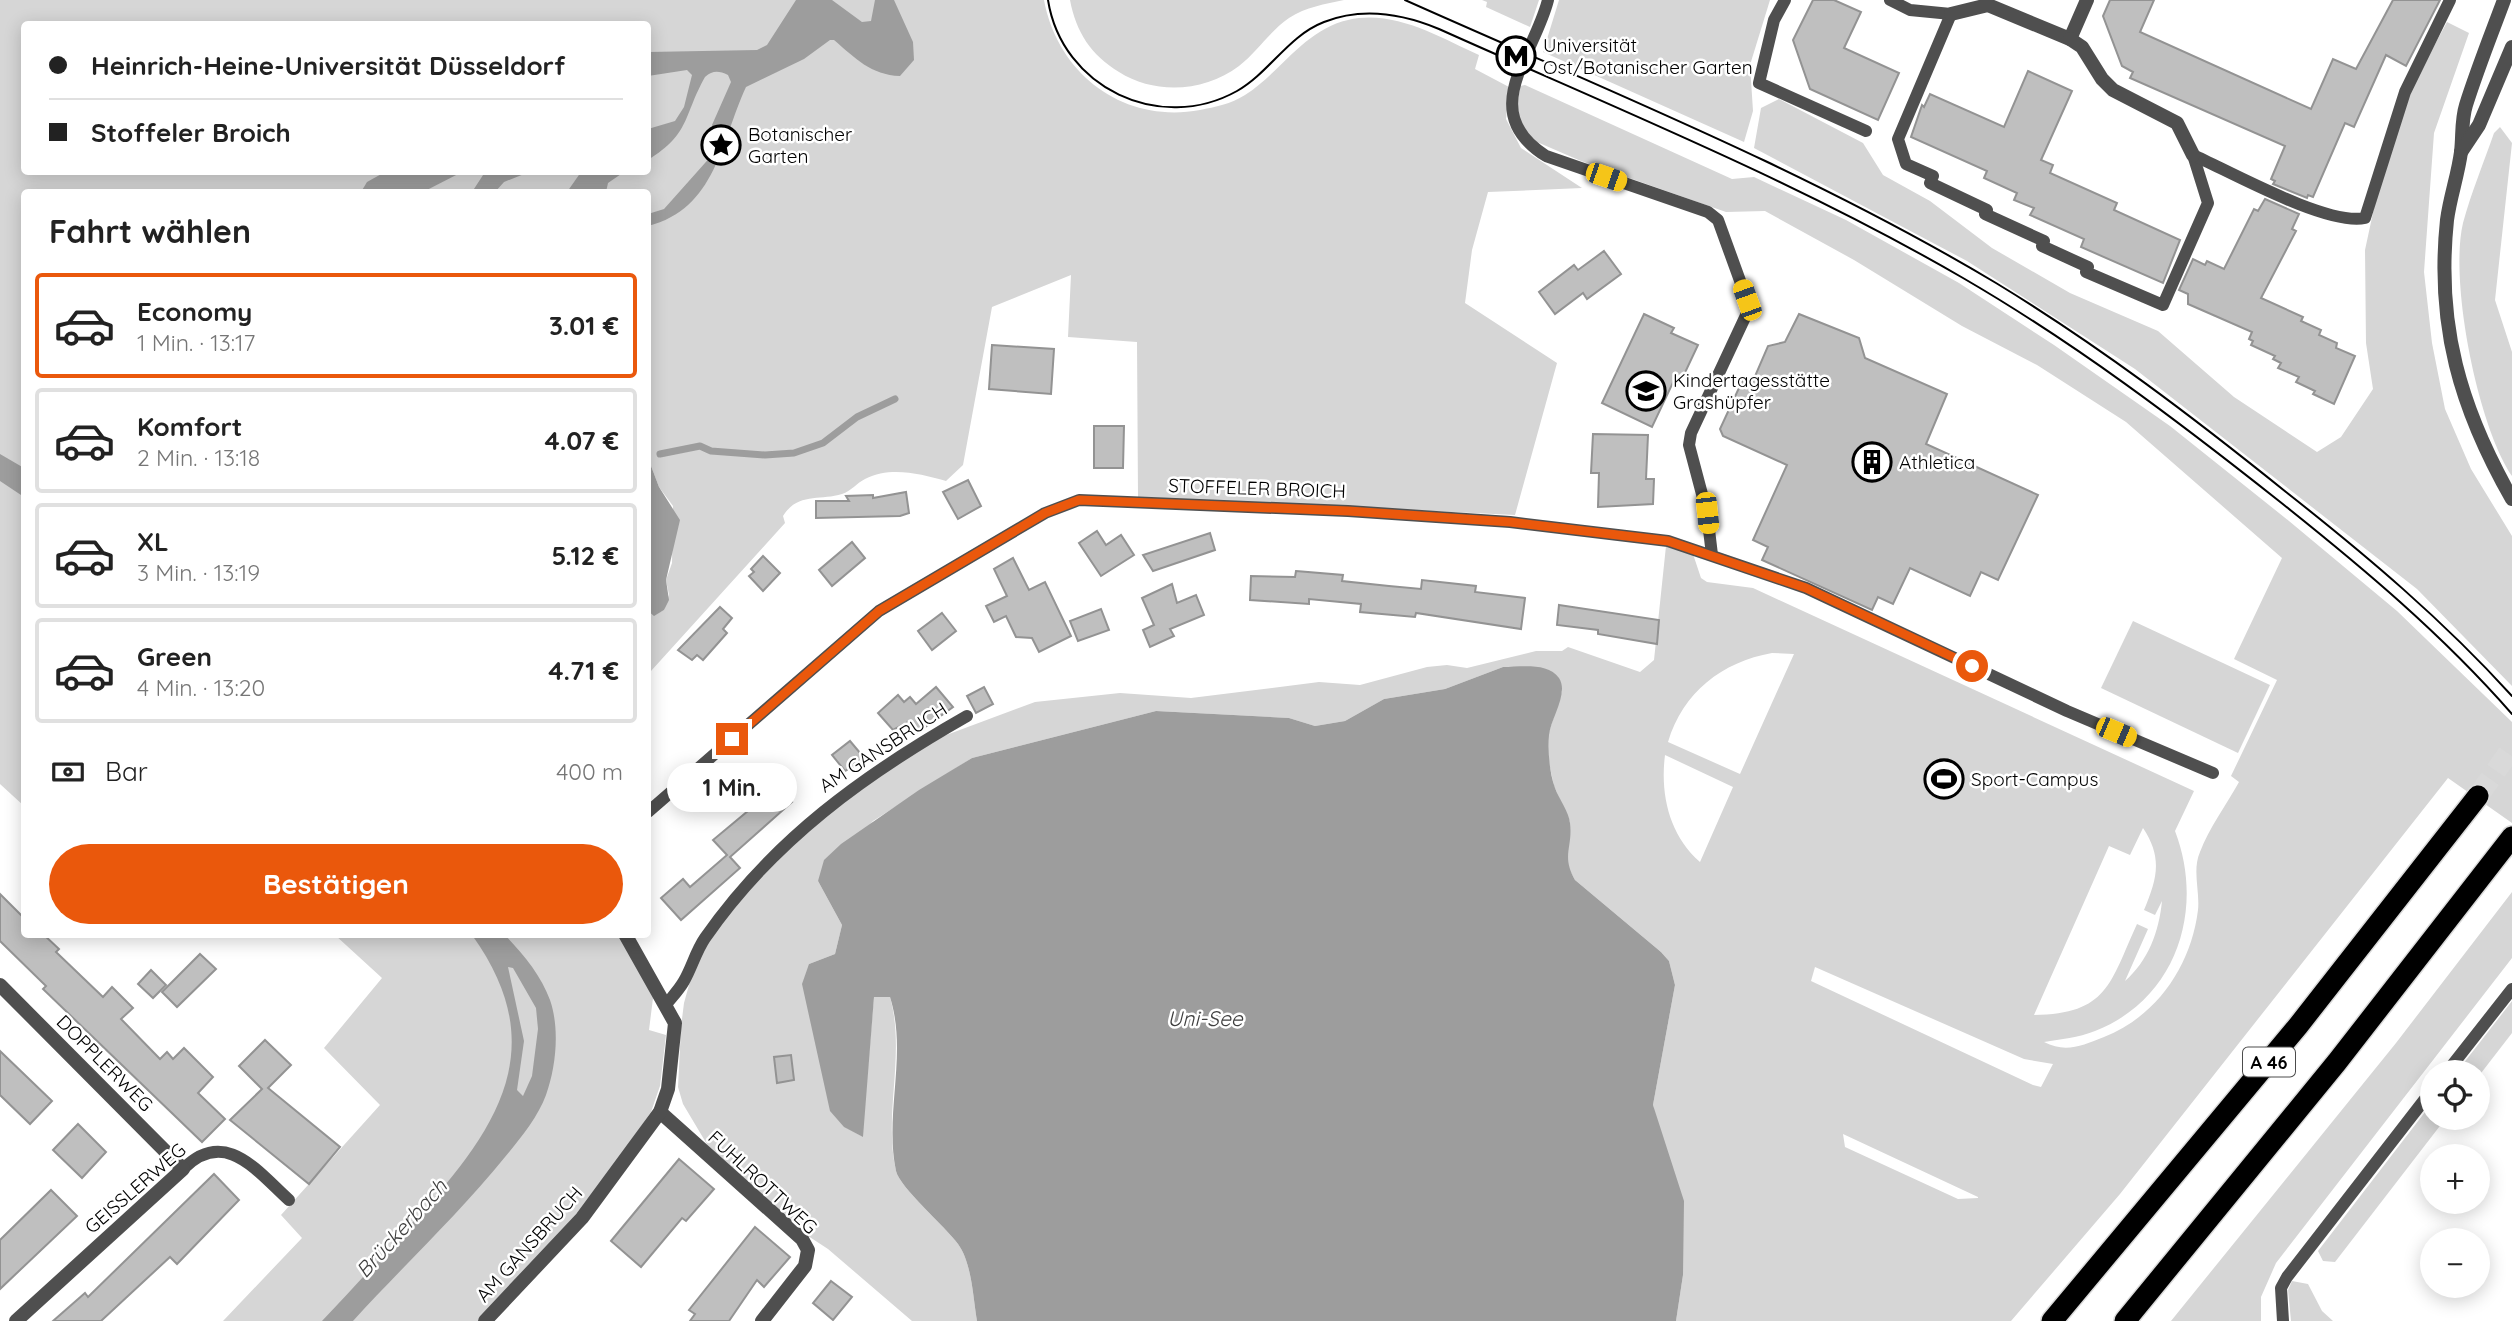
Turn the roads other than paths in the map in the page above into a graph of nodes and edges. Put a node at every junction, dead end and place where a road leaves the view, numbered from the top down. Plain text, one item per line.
1 (1548, 0) edge
2 (1785, 0) edge
3 (1890, 0) edge
4 (2087, 0) edge
5 (2450, 0) edge
6 (2504, 0) edge
7 (1951, 14) junction
8 (2070, 39) junction
9 (2512, 47) edge
10 (1866, 131) dead end
11 (2461, 152) junction
12 (2193, 155) junction
13 (2512, 499) edge
14 (1712, 555) junction
15 (967, 716) dead end
16 (2213, 773) dead end
17 (2478, 796) tunnel mouth
18 (651, 809) edge
19 (2512, 837) edge
20 (627, 938) edge
21 (0, 985) edge
22 (2512, 989) edge
23 (665, 1006) junction
24 (2456, 1060) edge
25 (2420, 1105) edge
26 (660, 1112) junction
27 (183, 1169) junction
28 (289, 1200) dead end
29 (16, 1321) edge
30 (485, 1321) edge
31 (762, 1321) edge
32 (2052, 1321) edge
33 (2125, 1321) edge
34 (2283, 1321) edge

1 - 14 lane
2 - 10 lane
3 - 7 lane
4 - 8 street
5 - 12 lane
6 - 11 street
7 - 8 street
7 - 12 lane
8 - 12 street
9 - 11 street
11 - 13 street
14 - 16 lane, STOFFELER BROICH
14 - 18 lane, STOFFELER BROICH
15 - 23 lane, AM GANSBRUCH
17 - 32 highway, A 46
19 - 33 highway, A 46
20 - 23 street, AM GANSBRUCH
21 - 27 street, DOPPLERWEG
22 - 24 lane
23 - 26 street, AM GANSBRUCH
25 - 34 lane
26 - 30 street, AM GANSBRUCH
26 - 31 street, FUHLROTTWEG
27 - 28 lane, GEISSLERWEG
27 - 29 street, GEISSLERWEG

